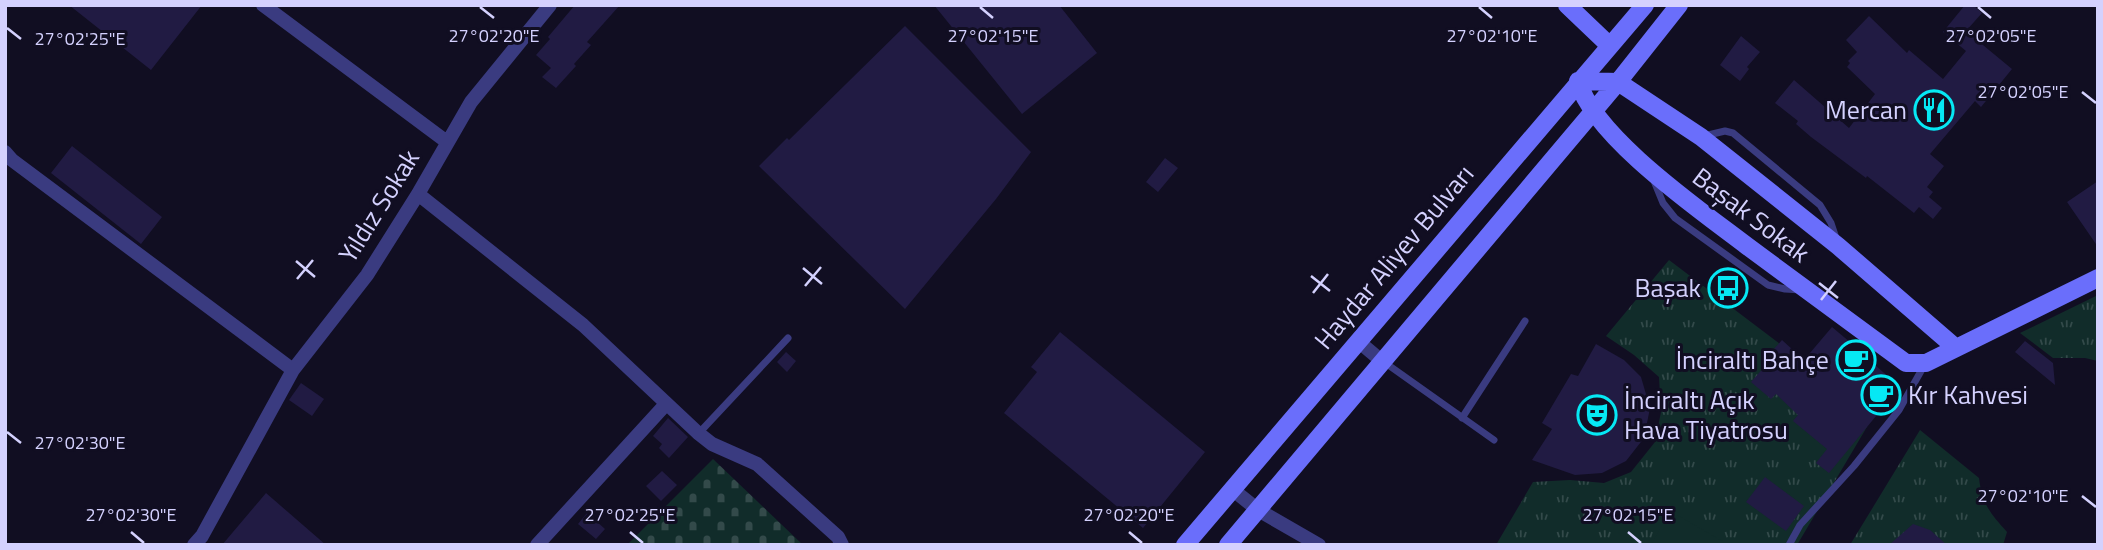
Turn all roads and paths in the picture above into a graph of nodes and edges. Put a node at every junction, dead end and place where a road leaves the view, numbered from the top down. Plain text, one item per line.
1 (262, 5) edge
2 (550, 5) edge
3 (1567, 5) edge
4 (1645, 5) edge
5 (1679, 5) edge
6 (1610, 46) junction
7 (1578, 81) junction
8 (1618, 82) junction
9 (1592, 111) junction
10 (447, 142) junction
11 (5, 152) edge
12 (418, 194) junction
13 (2098, 278) edge
14 (1525, 321) dead end
15 (788, 338) dead end
16 (1357, 341) junction
17 (1956, 348) junction
18 (1383, 362) junction
19 (1926, 363) junction
20 (293, 370) junction
21 (666, 404) junction
22 (1462, 418) junction
23 (698, 433) junction
24 (1494, 440) dead end
25 (1232, 489) junction
26 (1258, 510) junction
27 (194, 545) edge
28 (537, 545) edge
29 (842, 545) edge
30 (1185, 545) edge
31 (1228, 545) edge
32 (1319, 545) edge
33 (1789, 545) edge

1 - 10 street
2 - 10 street, Yıldız Sokak
3 - 6 main road
4 - 6 main road, Haydar Aliyev Bulvarı
5 - 8 main road
6 - 7 main road, Haydar Aliyev Bulvarı
7 - 8 main road
7 - 9 main road, Başak Sokak
7 - 16 main road, Haydar Aliyev Bulvarı
8 - 9 main road
8 - 17 main road, Başak Sokak
9 - 18 main road
9 - 19 main road, Başak Sokak
10 - 12 street, Yıldız Sokak
11 - 20 street
12 - 20 street, Yıldız Sokak
12 - 21 street
13 - 17 main road
14 - 22 lane
15 - 23 lane
16 - 18 street
16 - 25 main road, Haydar Aliyev Bulvarı
17 - 19 main road
18 - 22 lane
18 - 26 main road
19 - 33 lane
20 - 27 street, Yıldız Sokak
21 - 23 street
21 - 28 street
22 - 24 lane
23 - 29 street
25 - 26 street
25 - 30 main road, Haydar Aliyev Bulvarı
26 - 31 main road
26 - 32 street

